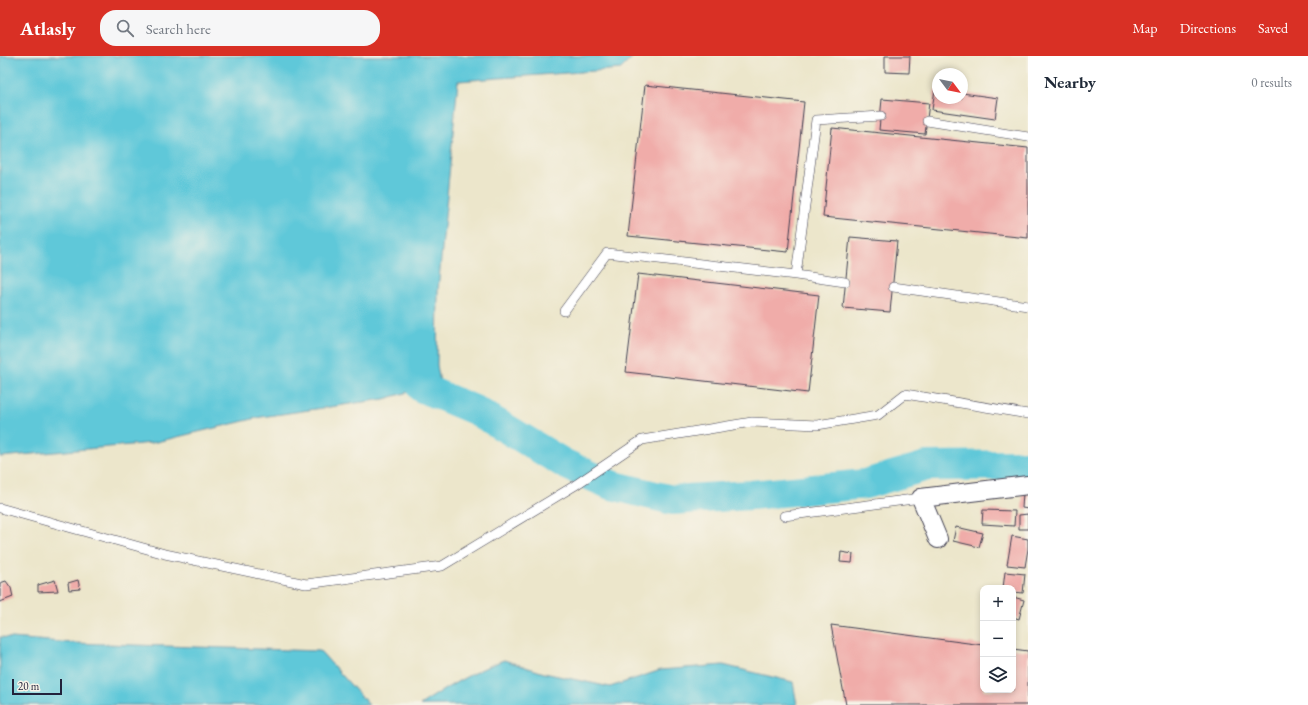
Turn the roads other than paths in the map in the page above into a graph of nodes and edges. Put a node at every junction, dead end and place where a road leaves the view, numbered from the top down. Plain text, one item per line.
1 (881, 116) dead end
2 (927, 121) dead end
3 (1028, 137) edge
4 (796, 275) junction
5 (845, 282) dead end
6 (893, 288) dead end
7 (1028, 306) edge
8 (564, 311) dead end
9 (1028, 414) edge
10 (1028, 485) edge
11 (921, 498) junction
12 (0, 508) edge
13 (784, 516) dead end
14 (938, 539) dead end

1 - 4 lane
2 - 3 lane
4 - 5 lane
4 - 8 lane
6 - 7 lane
9 - 12 lane
10 - 11 street
11 - 13 lane
11 - 14 street

